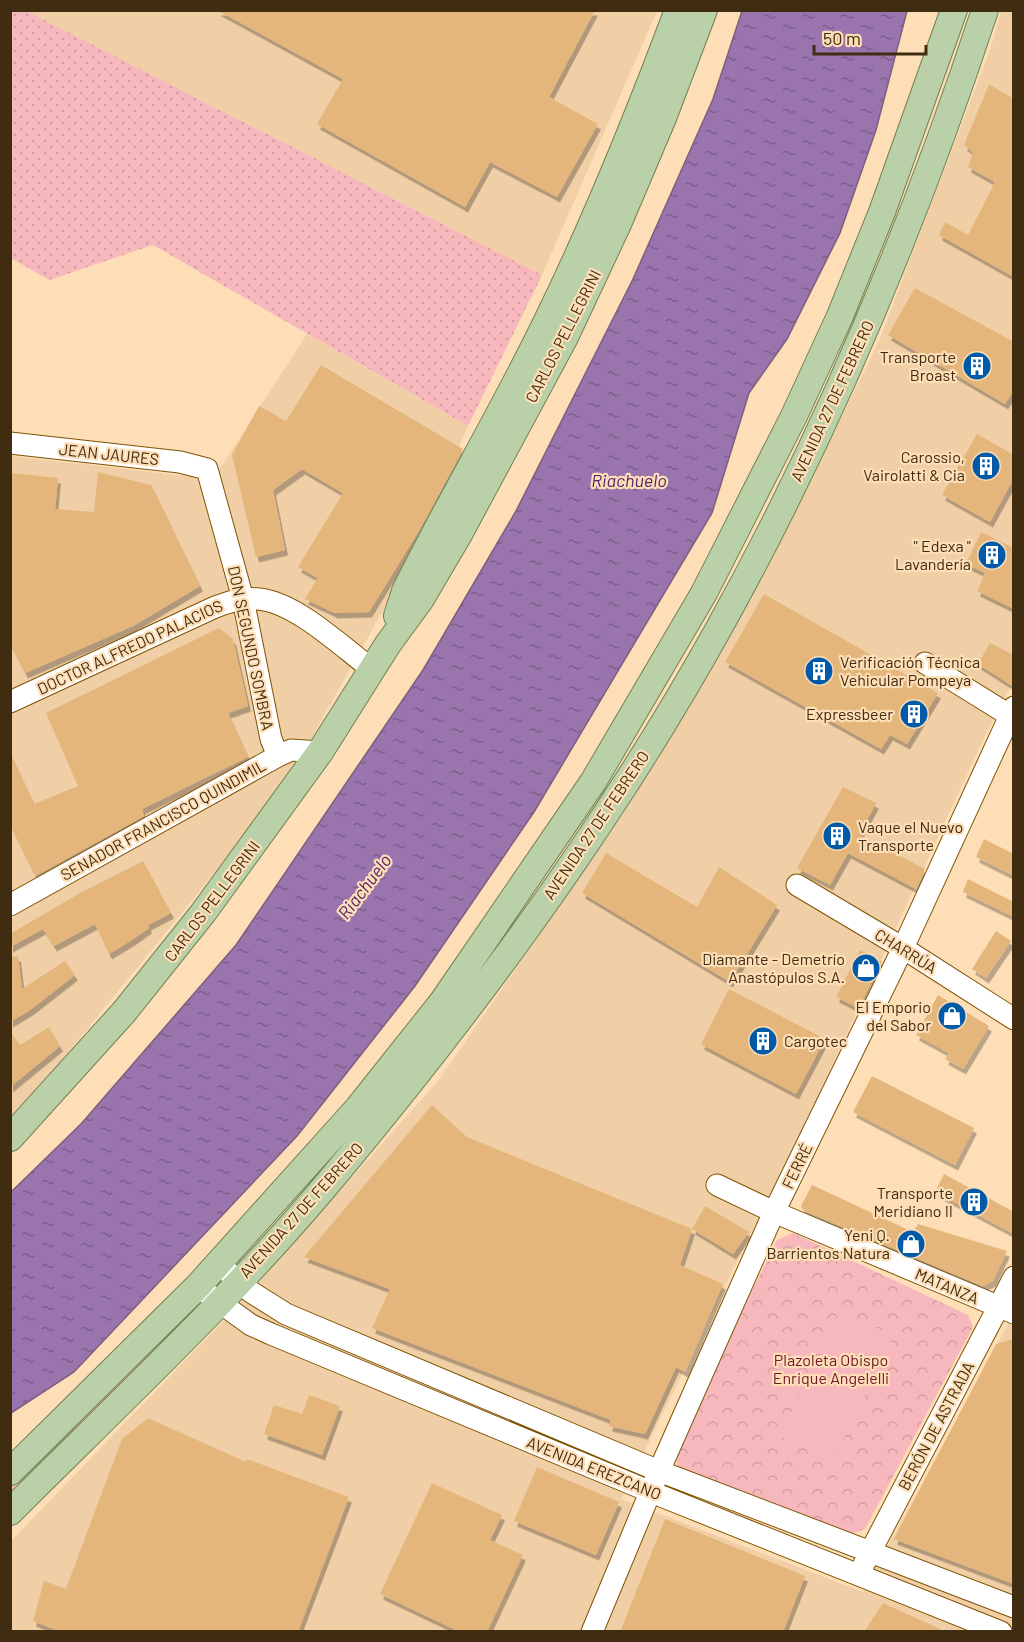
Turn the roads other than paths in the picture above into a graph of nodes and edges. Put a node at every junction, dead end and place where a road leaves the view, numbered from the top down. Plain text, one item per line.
1 (678, 10) edge
2 (704, 10) edge
3 (942, 10) edge
4 (954, 10) edge
5 (985, 10) edge
6 (944, 40) junction
7 (973, 49) junction
8 (840, 316) junction
9 (865, 330) junction
10 (10, 443) edge
11 (207, 469) joint
12 (243, 599) junction
13 (388, 644) junction
14 (925, 663) dead end
15 (373, 670) junction
16 (10, 702) edge
17 (1012, 714) edge
18 (320, 752) junction
19 (278, 756) junction
20 (797, 885) dead end
21 (10, 905) edge
22 (903, 948) junction
23 (1014, 1019) edge
24 (10, 1138) edge
25 (717, 1185) dead end
26 (774, 1212) junction
27 (219, 1264) junction
28 (1014, 1277) edge
29 (238, 1281) junction
30 (198, 1286) junction
31 (219, 1302) junction
32 (1006, 1310) edge
33 (659, 1471) junction
34 (10, 1472) edge
35 (651, 1492) junction
36 (10, 1512) edge
37 (870, 1552) junction
38 (860, 1575) junction
39 (1014, 1607) edge
40 (592, 1632) edge
41 (1001, 1632) edge

1 - 13 main road, CARLOS PELLEGRINI
2 - 13 main road, CARLOS PELLEGRINI
3 - 6 main road
4 - 6 main road, AVENIDA 27 DE FEBRERO
5 - 7 main road, AVENIDA 27 DE FEBRERO
6 - 7 main road
6 - 8 main road, AVENIDA 27 DE FEBRERO
7 - 9 main road, AVENIDA 27 DE FEBRERO
8 - 9 main road
8 - 27 main road, AVENIDA 27 DE FEBRERO
9 - 29 main road, AVENIDA 27 DE FEBRERO
10 - 11 street, JEAN JAURES
11 - 12 street, DON SEGUNDO SOMBRA
12 - 15 street, DOCTOR ALFREDO PALACIOS
12 - 16 street, DOCTOR ALFREDO PALACIOS
12 - 19 street, DON SEGUNDO SOMBRA
13 - 15 main road, CARLOS PELLEGRINI
14 - 17 street
15 - 18 main road, CARLOS PELLEGRINI
17 - 22 street, FERRÉ
18 - 19 street, SENADOR FRANCISCO QUINDIMIL
18 - 24 main road, CARLOS PELLEGRINI
19 - 21 street, SENADOR FRANCISCO QUINDIMIL
20 - 22 street, CHARRÚA
22 - 23 street, CHARRÚA
22 - 26 street, FERRÉ
25 - 26 street, MATANZA
26 - 32 street, MATANZA
26 - 33 street, FERRÉ
27 - 29 street, AVENIDA EREZCANO
27 - 30 main road, AVENIDA 27 DE FEBRERO
28 - 32 street, BERÓN DE ASTRADA
29 - 31 main road, AVENIDA 27 DE FEBRERO
29 - 33 street, AVENIDA EREZCANO
30 - 31 street, AVENIDA EREZCANO
30 - 34 main road, AVENIDA 27 DE FEBRERO
31 - 35 street, AVENIDA EREZCANO
31 - 36 main road, AVENIDA 27 DE FEBRERO
32 - 37 street, BERÓN DE ASTRADA
33 - 35 street, FERRÉ
33 - 37 street, AVENIDA EREZCANO
35 - 38 street, AVENIDA EREZCANO
35 - 40 street, FERRÉ
37 - 38 street, BERÓN DE ASTRADA
37 - 39 street, AVENIDA EREZCANO
38 - 41 street, AVENIDA EREZCANO

